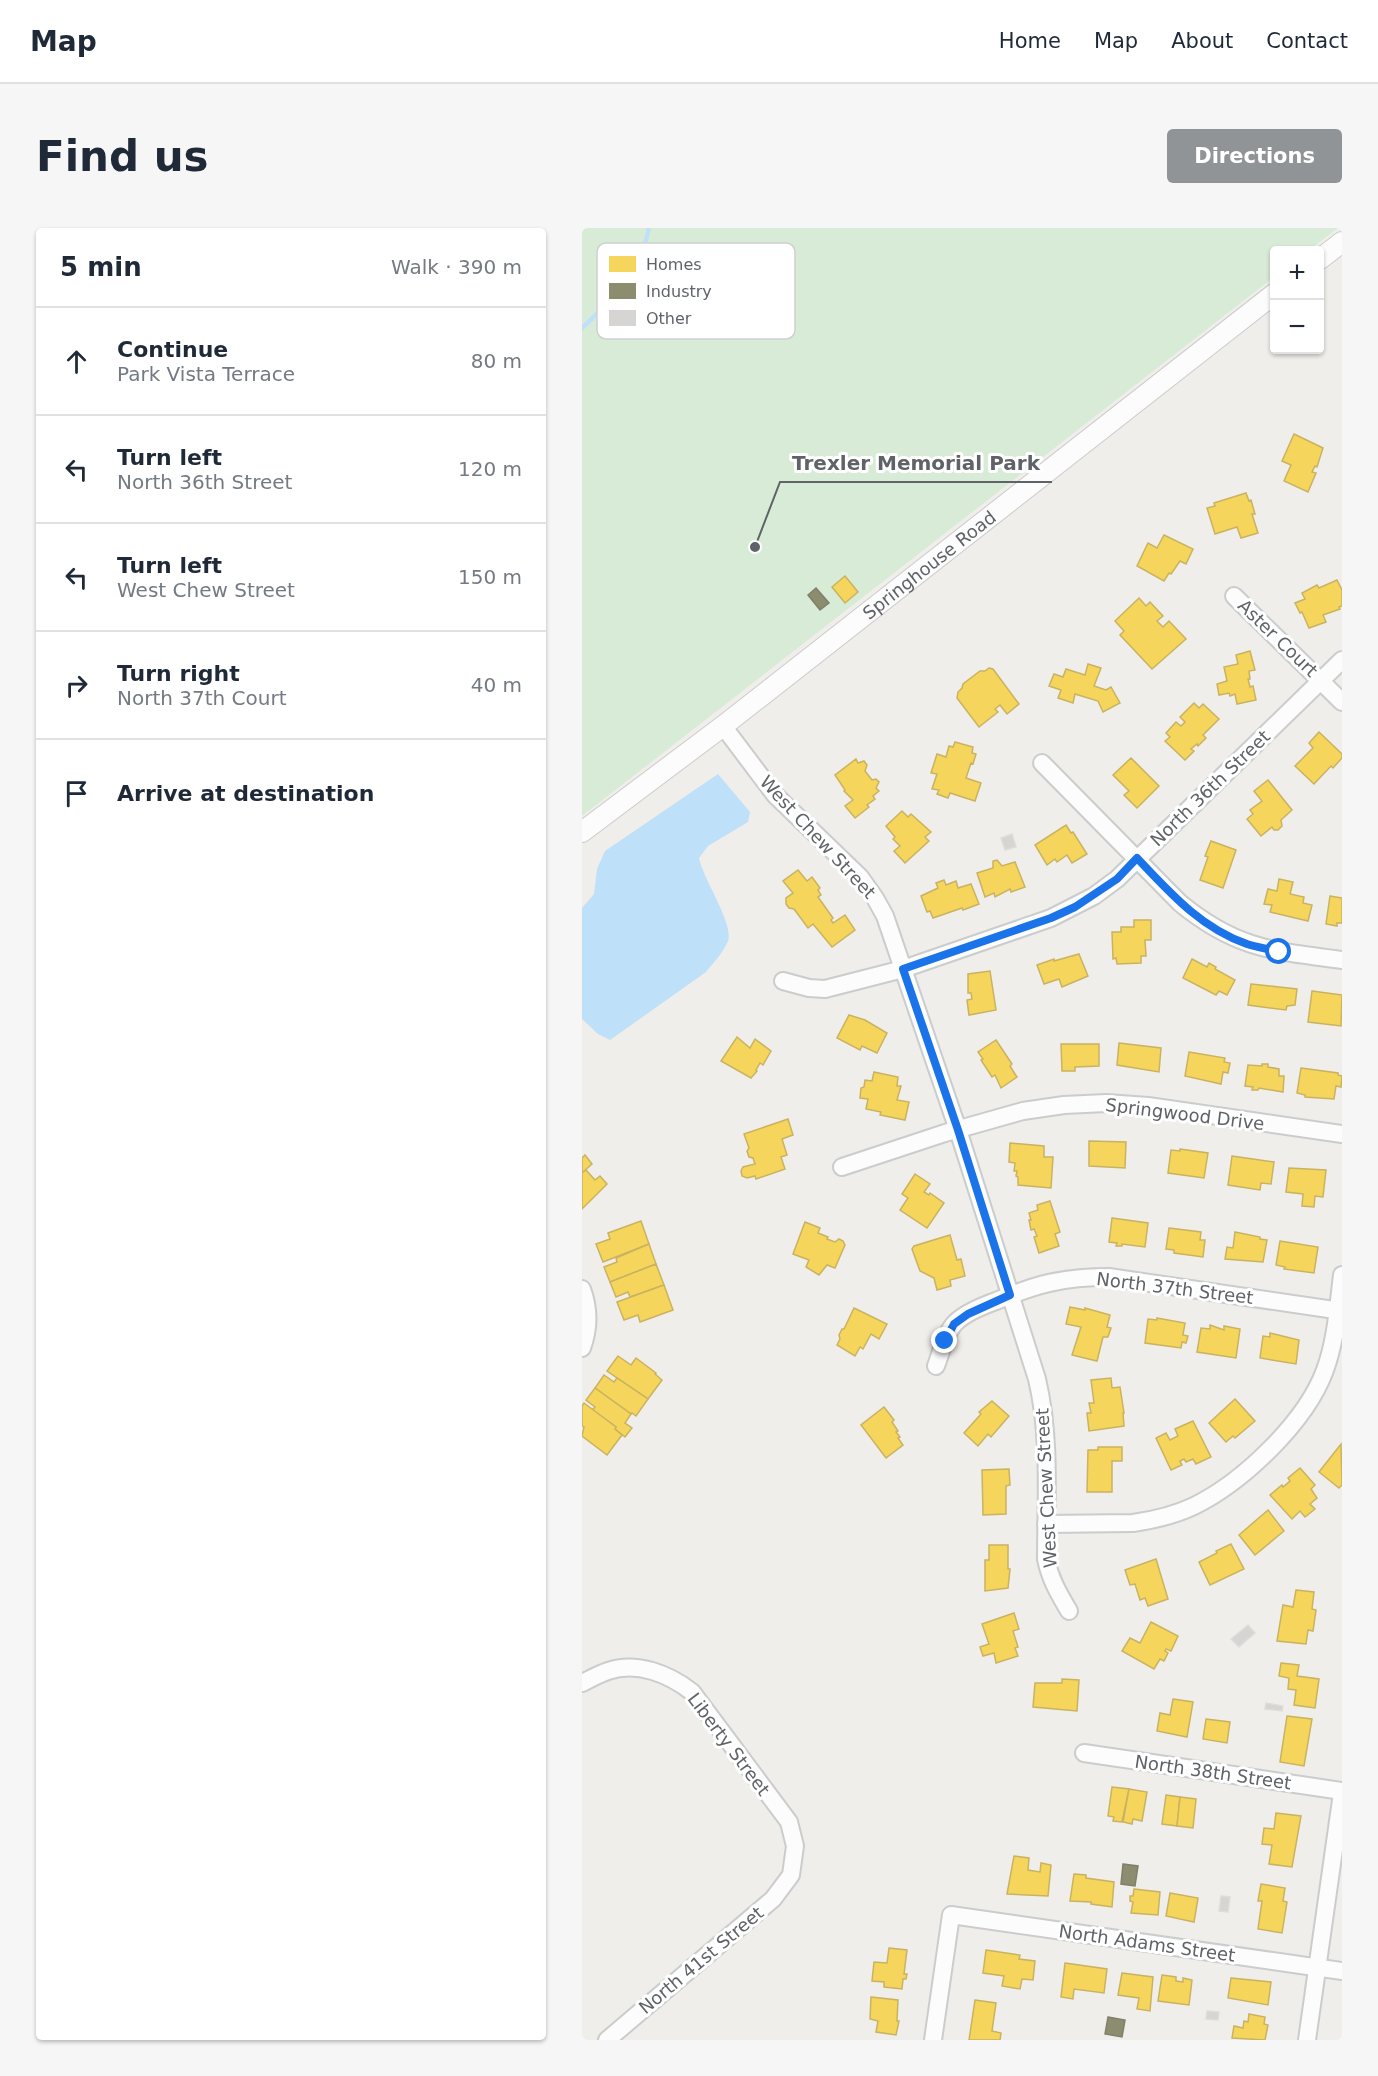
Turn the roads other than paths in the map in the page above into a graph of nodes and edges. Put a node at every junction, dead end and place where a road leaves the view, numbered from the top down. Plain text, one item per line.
1 (1342, 242) edge
2 (1324, 256) edge
3 (1270, 298) edge
4 (1234, 596) dead end
5 (1342, 660) edge
6 (1321, 680) junction
7 (1342, 702) edge
8 (723, 726) junction
9 (1042, 763) dead end
10 (582, 832) edge
11 (1137, 858) junction
12 (1342, 960) edge
13 (903, 969) junction
14 (783, 981) dead end
15 (958, 1130) junction
16 (1342, 1134) edge
17 (842, 1167) dead end
18 (1342, 1275) edge
19 (582, 1289) edge
20 (1010, 1295) junction
21 (1340, 1310) edge
22 (582, 1348) edge
23 (936, 1366) dead end
24 (1046, 1524) junction
25 (1069, 1611) dead end
26 (582, 1683) edge
27 (1084, 1753) dead end
28 (1342, 1792) edge
29 (791, 1875) joint
30 (1317, 1968) junction
31 (1342, 1971) edge
32 (607, 2040) edge
33 (933, 2040) edge
34 (1307, 2040) edge

1 - 2 street
3 - 8 street, Springhouse Road
4 - 6 street, Aster Court
5 - 6 street, North 36th Street
6 - 7 street, Aster Court
6 - 11 street, North 36th Street
8 - 10 street, Springhouse Road
8 - 13 street, West Chew Street
9 - 11 street
11 - 12 street
11 - 13 street, North 36th Street
13 - 14 street, North 36th Street
13 - 15 street, West Chew Street
15 - 16 street, Springwood Drive
15 - 17 street, Springwood Drive
15 - 20 street, West Chew Street
18 - 21 street
19 - 22 street
20 - 21 street, North 37th Street
20 - 23 street, North 37th Street
20 - 24 street, West Chew Street
21 - 24 street
24 - 25 street, West Chew Street
26 - 29 street, Liberty Street
27 - 28 street, North 38th Street
28 - 30 street
29 - 32 street, North 41st Street
30 - 31 street, North Adams Street
30 - 33 street, North Adams Street
30 - 34 street

